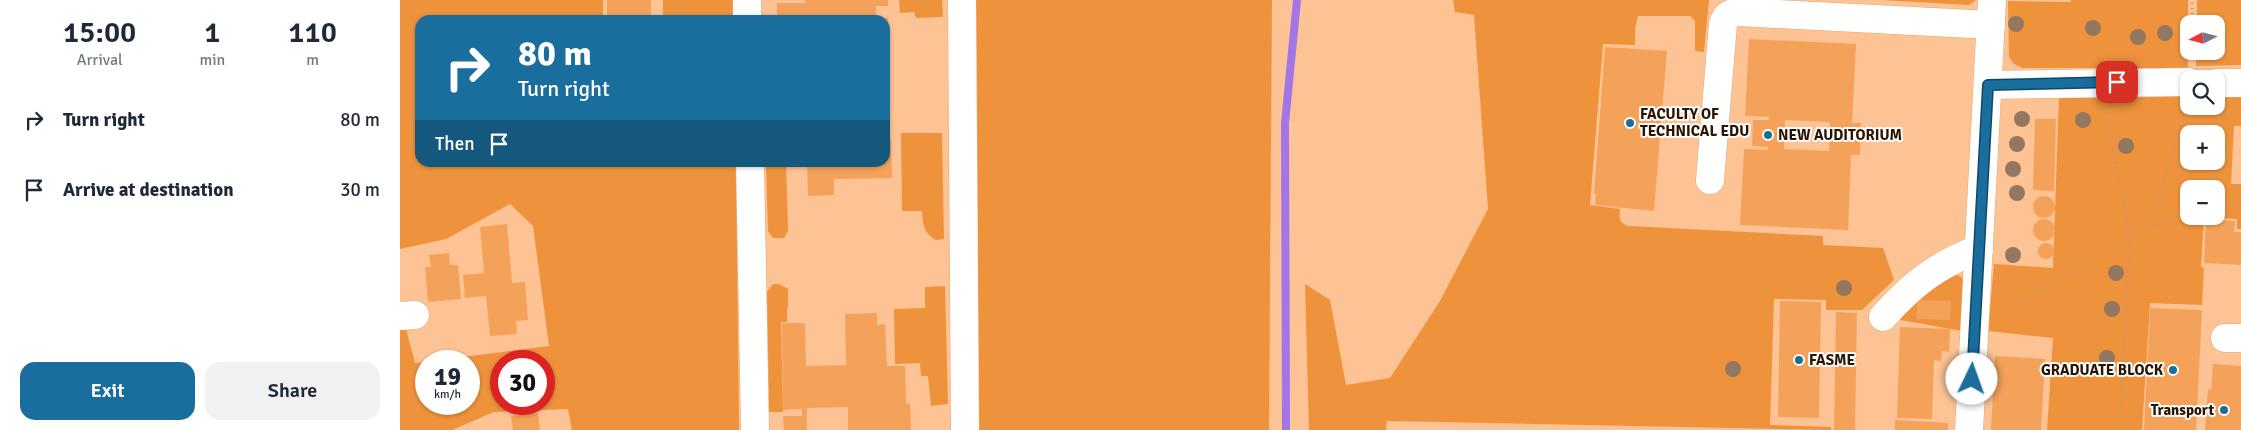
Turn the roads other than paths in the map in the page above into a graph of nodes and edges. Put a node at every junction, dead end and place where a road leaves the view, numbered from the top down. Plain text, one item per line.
1 (747, 0) edge
2 (962, 0) edge
3 (1992, 13) edge
4 (747, 15) edge
5 (1988, 85) junction
6 (2180, 91) edge
7 (750, 167) edge
8 (1710, 180) dead end
9 (1979, 250) junction
10 (1883, 317) dead end
11 (754, 430) edge
12 (965, 430) edge
13 (1969, 430) edge

1 - 4 street
2 - 12 street
3 - 5 street
3 - 8 street
5 - 6 street
5 - 9 street
7 - 11 street
9 - 10 street
9 - 13 street

